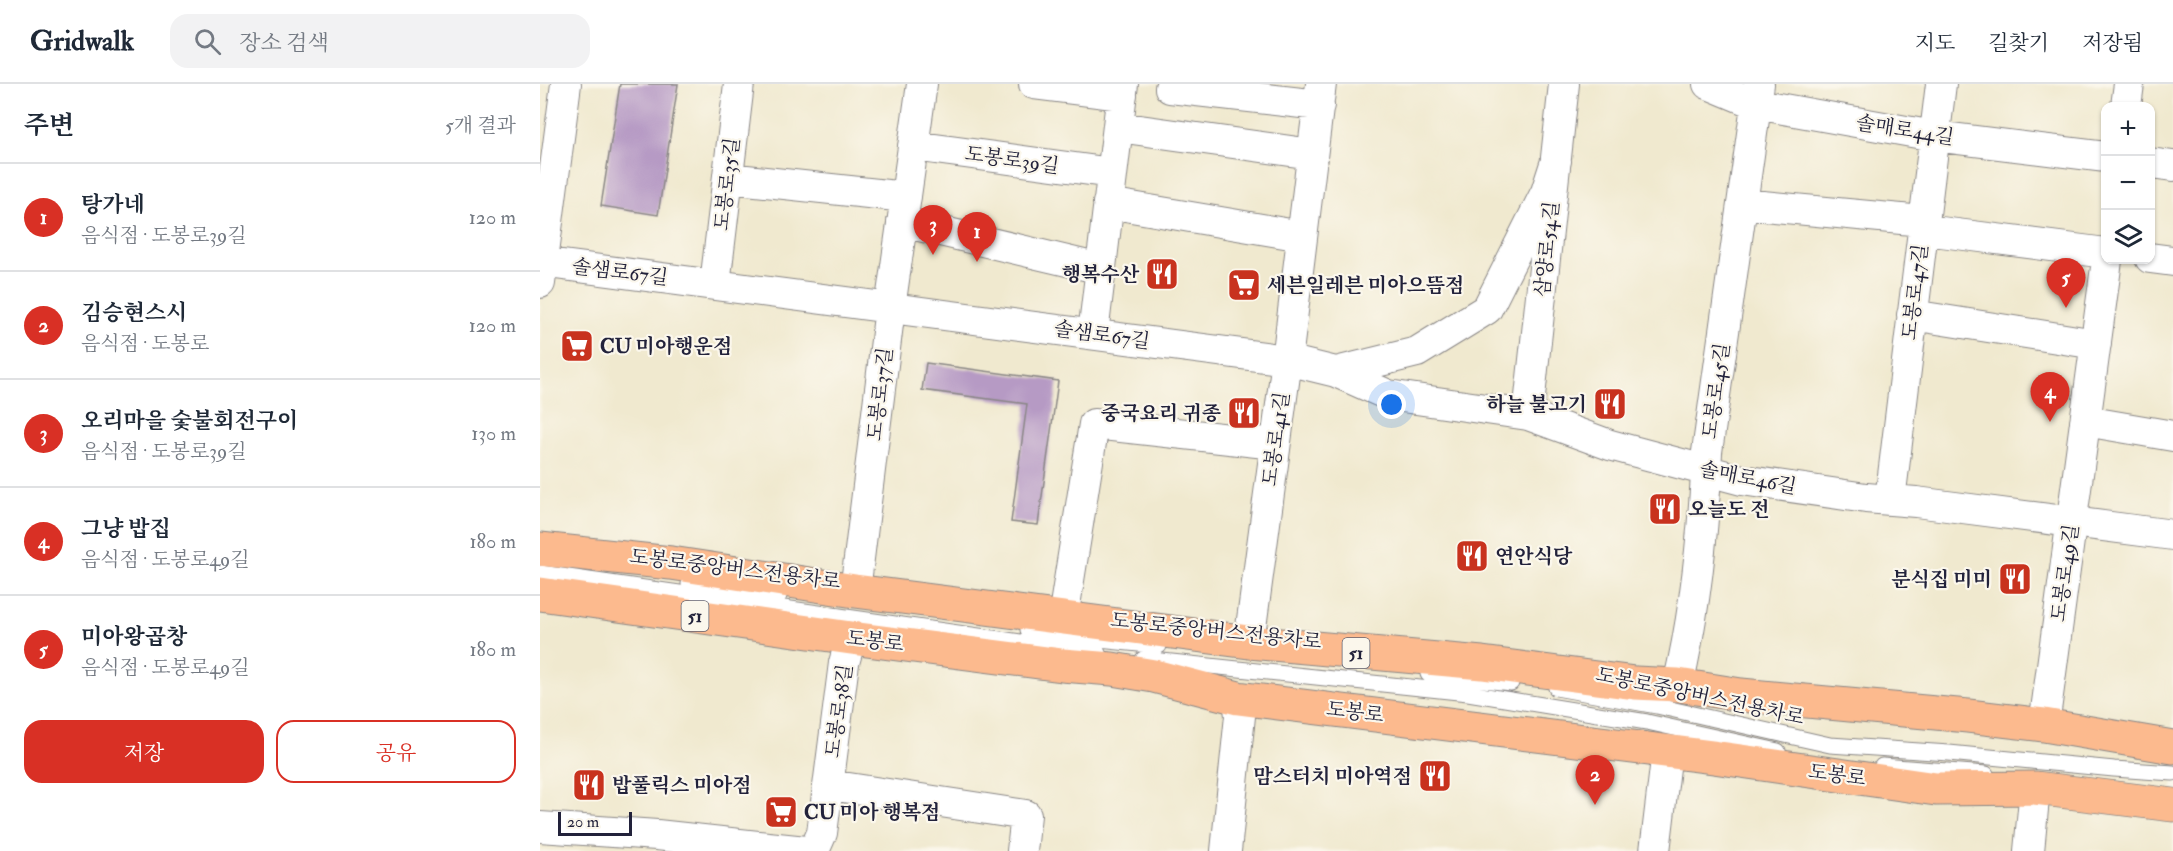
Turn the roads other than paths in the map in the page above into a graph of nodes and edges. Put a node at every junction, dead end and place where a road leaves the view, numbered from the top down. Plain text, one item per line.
1 (739, 84) edge
2 (922, 84) edge
3 (1034, 84) edge
4 (1564, 84) edge
5 (1708, 84) edge
6 (1941, 84) edge
7 (1170, 88) dead end
8 (1122, 89) edge
9 (1320, 94) edge
10 (1757, 94) edge
11 (556, 101) edge
12 (1118, 127) junction
13 (1934, 136) junction
14 (913, 146) junction
15 (1312, 154) junction
16 (2101, 156) edge
17 (1556, 161) junction
18 (2155, 164) edge
19 (2173, 166) edge
20 (1112, 173) junction
21 (728, 178) junction
22 (1108, 203) junction
23 (1742, 204) junction
24 (904, 209) junction
25 (1923, 226) junction
26 (1302, 236) junction
27 (2101, 252) edge
28 (2155, 259) edge
29 (2173, 261) edge
30 (2106, 264) edge
31 (541, 269) edge
32 (1101, 269) junction
33 (715, 284) junction
34 (890, 308) junction
35 (1912, 315) junction
36 (1093, 334) junction
37 (2096, 344) junction
38 (1287, 360) junction
39 (1336, 372) junction
40 (1528, 415) junction
41 (2085, 421) junction
42 (2173, 436) edge
43 (1275, 444) junction
44 (1706, 471) junction
45 (1890, 500) junction
46 (2071, 521) junction
47 (2173, 535) edge
48 (540, 549) edge
49 (540, 565) edge
50 (540, 573) edge
51 (855, 591) junction
52 (540, 594) edge
53 (1063, 618) junction
54 (851, 638) junction
55 (1249, 642) junction
56 (1678, 685) junction
57 (1238, 698) junction
58 (2044, 725) junction
59 (2173, 747) edge
60 (1667, 751) junction
61 (2173, 773) edge
62 (829, 785) junction
63 (2035, 788) junction
64 (2168, 796) edge
65 (540, 827) edge
66 (673, 844) edge
67 (806, 851) edge
68 (814, 851) edge
69 (1022, 851) edge
70 (1226, 851) edge
71 (1655, 851) edge
72 (2028, 851) edge

1 - 21 street, 도봉로35길
2 - 14 street, 도봉로37길
3 - 8 street
4 - 17 street, 삼양로54길
5 - 10 street, 솔매로44길
6 - 13 street, 도봉로47길
7 - 9 street, 도봉로41길
8 - 12 street
9 - 15 street, 도봉로41길
10 - 13 street, 솔매로44길
10 - 23 street, 도봉로45길
11 - 31 street
12 - 15 street
12 - 20 street
13 - 16 street, 솔매로44길
13 - 25 street, 도봉로47길
14 - 20 street, 도봉로39길
14 - 24 street, 도봉로37길
15 - 26 street, 도봉로41길
17 - 39 street, 솔샘로67길
17 - 40 street, 삼양로54길
18 - 19 street
20 - 22 street
21 - 24 street
21 - 33 street, 도봉로35길
22 - 26 street
22 - 32 street
23 - 25 street
23 - 44 street, 도봉로45길
24 - 32 street
24 - 34 street, 도봉로37길
25 - 27 street
25 - 35 street, 도봉로47길
26 - 38 street, 도봉로41길
28 - 29 street
30 - 37 street, 도봉로49길
31 - 33 street, 솔샘로67길
32 - 36 street
33 - 34 street, 솔샘로67길
34 - 36 street, 솔샘로67길
34 - 51 street, 도봉로37길
35 - 37 street
35 - 45 street, 도봉로47길
36 - 38 street, 솔샘로67길
37 - 41 street, 도봉로49길
38 - 39 street, 솔샘로67길
38 - 43 street, 도봉로41길
39 - 40 street, 솔매로46길
40 - 44 street, 솔매로46길
41 - 42 street
41 - 46 street, 도봉로49길
43 - 53 street
43 - 55 street, 도봉로41길
44 - 45 street, 솔매로46길
44 - 56 street, 도봉로45길
45 - 46 street, 솔매로46길
46 - 47 street, 솔매로46길
46 - 58 street, 도봉로49길
48 - 51 main road, 51
49 - 61 lane, 도봉로중앙버스전용차로
50 - 64 lane
51 - 53 main road, 51
52 - 54 main road, 도봉로 / 51
53 - 55 main road, 51
54 - 57 main road, 도봉로 / 51
54 - 62 street, 도봉로38길
55 - 56 main road, 51
56 - 58 main road, 51
57 - 60 main road, 도봉로 / 51
57 - 70 street
58 - 59 main road, 51
60 - 63 main road, 도봉로 / 51
60 - 71 street
62 - 68 street, 도봉로38길
62 - 69 street, 도봉로38길
63 - 64 main road, 도봉로 / 51
63 - 72 street
65 - 66 street
66 - 67 street

